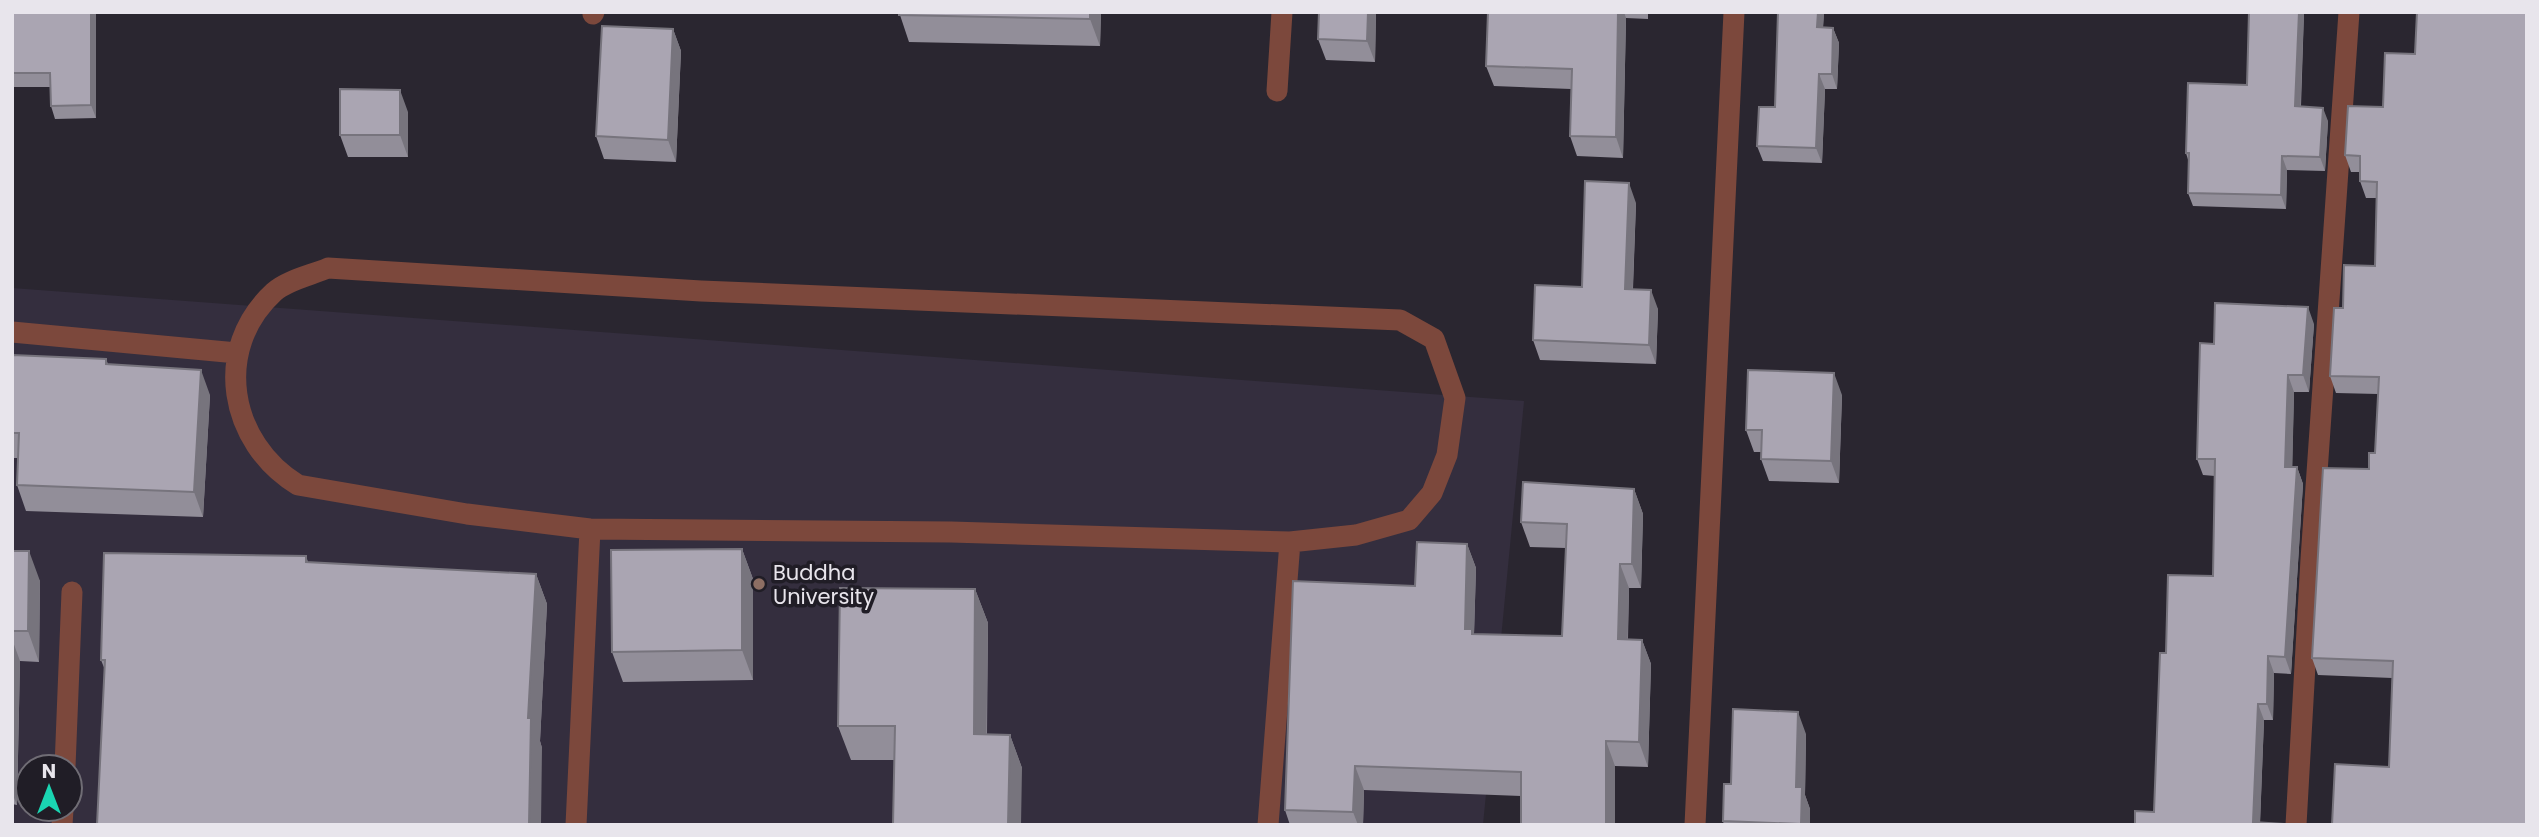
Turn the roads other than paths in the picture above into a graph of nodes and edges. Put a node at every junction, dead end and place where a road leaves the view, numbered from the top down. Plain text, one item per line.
1 (1282, 12) edge
2 (1734, 12) edge
3 (2349, 12) edge
4 (1277, 91) dead end
5 (12, 332) edge
6 (237, 353) junction
7 (590, 530) junction
8 (1290, 542) junction
9 (72, 592) dead end
10 (66, 753) edge
11 (576, 825) edge
12 (1268, 825) edge
13 (1695, 825) edge
14 (2296, 825) edge

1 - 4 street
2 - 13 street
3 - 14 street
5 - 6 street
6 - 7 street
6 - 8 street
7 - 8 street
7 - 11 street
8 - 12 street
9 - 10 street

